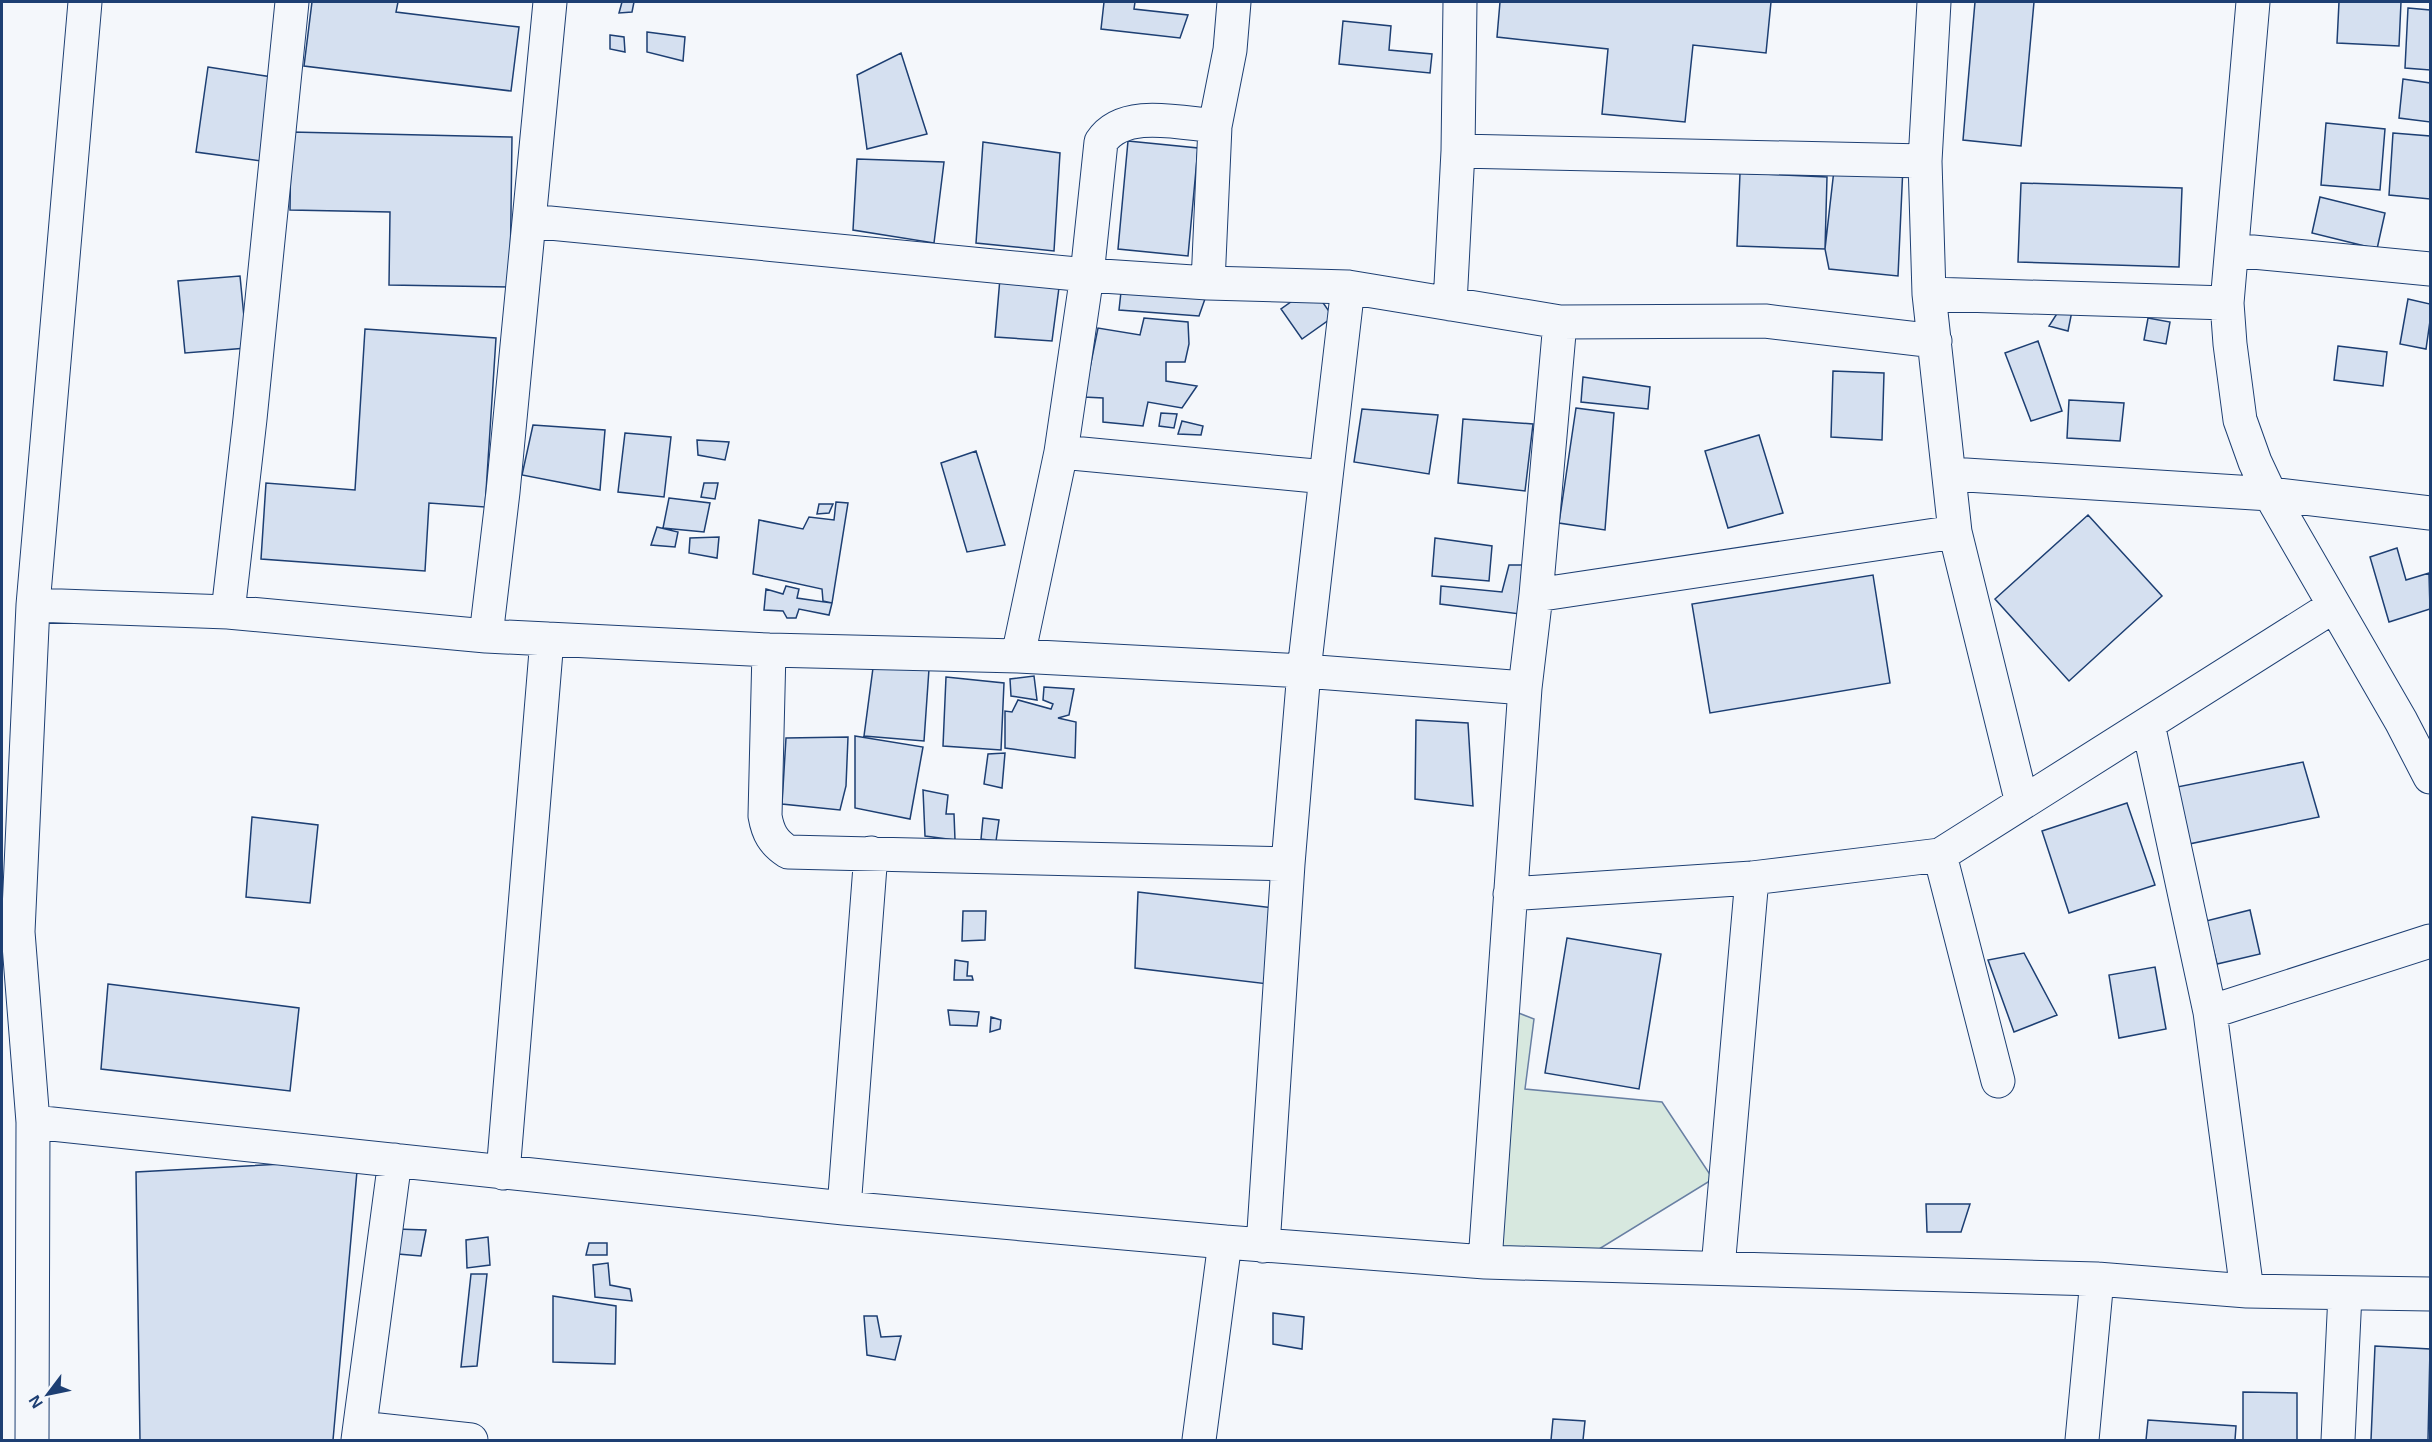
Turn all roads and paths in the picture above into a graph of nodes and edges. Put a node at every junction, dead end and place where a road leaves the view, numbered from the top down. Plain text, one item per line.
1 (85, 2) edge
2 (292, 2) edge
3 (550, 2) edge
4 (1234, 2) edge
5 (1460, 2) edge
6 (1934, 2) edge
7 (2253, 2) edge
8 (1215, 126) junction
9 (1458, 151) junction
10 (1925, 161) junction
11 (529, 221) junction
12 (2232, 250) junction
13 (2430, 269) edge
14 (1087, 276) junction
15 (1208, 283) junction
16 (1348, 287) junction
17 (1929, 294) junction
18 (2227, 303) junction
19 (1450, 304) junction
20 (1560, 322) junction
21 (1935, 341) junction
22 (1061, 452) junction
23 (1950, 474) junction
24 (1326, 477) junction
25 (2270, 494) junction
26 (2430, 513) edge
27 (1955, 532) junction
28 (1536, 595) junction
29 (33, 605) junction
30 (2334, 606) junction
31 (228, 612) junction
32 (486, 636) junction
33 (548, 639) junction
34 (769, 650) junction
35 (1017, 656) junction
36 (1304, 671) junction
37 (1525, 688) junction
38 (2416, 723) edge
39 (2148, 724) junction
40 (2430, 777) edge
41 (2022, 803) junction
42 (871, 853) junction
43 (1940, 855) junction
44 (1288, 864) junction
45 (1752, 878) junction
46 (1510, 894) junction
47 (2430, 941) edge
48 (2210, 1012) junction
49 (1998, 1080) dead end
50 (33, 1122) junction
51 (395, 1160) junction
52 (503, 1173) junction
53 (844, 1208) junction
54 (1225, 1242) junction
55 (1263, 1246) junction
56 (1485, 1262) junction
57 (1718, 1268) junction
58 (2097, 1279) junction
59 (2247, 1291) junction
60 (2345, 1294) junction
61 (2430, 1294) edge
62 (359, 1434) edge
63 (32, 1440) edge
64 (471, 1440) edge
65 (1199, 1440) edge
66 (2082, 1440) edge
67 (2338, 1440) edge

1 - 29 street
2 - 31 street
3 - 11 street
4 - 8 street
5 - 9 street
6 - 10 street
7 - 12 street
8 - 14 street
8 - 15 street
9 - 10 street
9 - 19 street
10 - 17 street
11 - 14 street
11 - 32 street
12 - 13 street
12 - 18 street
14 - 15 street
14 - 22 street
15 - 16 street
16 - 19 street
16 - 24 street
17 - 18 street
17 - 21 street
18 - 25 street
19 - 20 street
20 - 21 street
20 - 28 street
21 - 23 street
22 - 24 street
22 - 35 street
23 - 25 street
23 - 27 street
24 - 36 street
25 - 26 street
25 - 30 street
27 - 28 street
27 - 41 street
28 - 37 street
29 - 31 street
29 - 50 street
30 - 38 street
30 - 39 street
31 - 32 street
32 - 33 street
33 - 34 street
33 - 52 street
34 - 35 street
34 - 42 street
35 - 36 street
36 - 37 street
36 - 44 street
37 - 46 street
38 - 40 street
39 - 41 street
39 - 48 street
41 - 43 street
42 - 44 street
42 - 53 street
43 - 45 street
43 - 49 street
44 - 55 street
45 - 46 street
45 - 57 street
46 - 56 street
47 - 48 street
48 - 59 street
50 - 51 street
50 - 63 street
51 - 52 street
51 - 62 street
52 - 53 street
53 - 54 street
54 - 55 street
54 - 65 street
55 - 56 street
56 - 57 street
57 - 58 street
58 - 59 street
58 - 66 street
59 - 60 street
60 - 61 street
60 - 67 street
62 - 64 street

